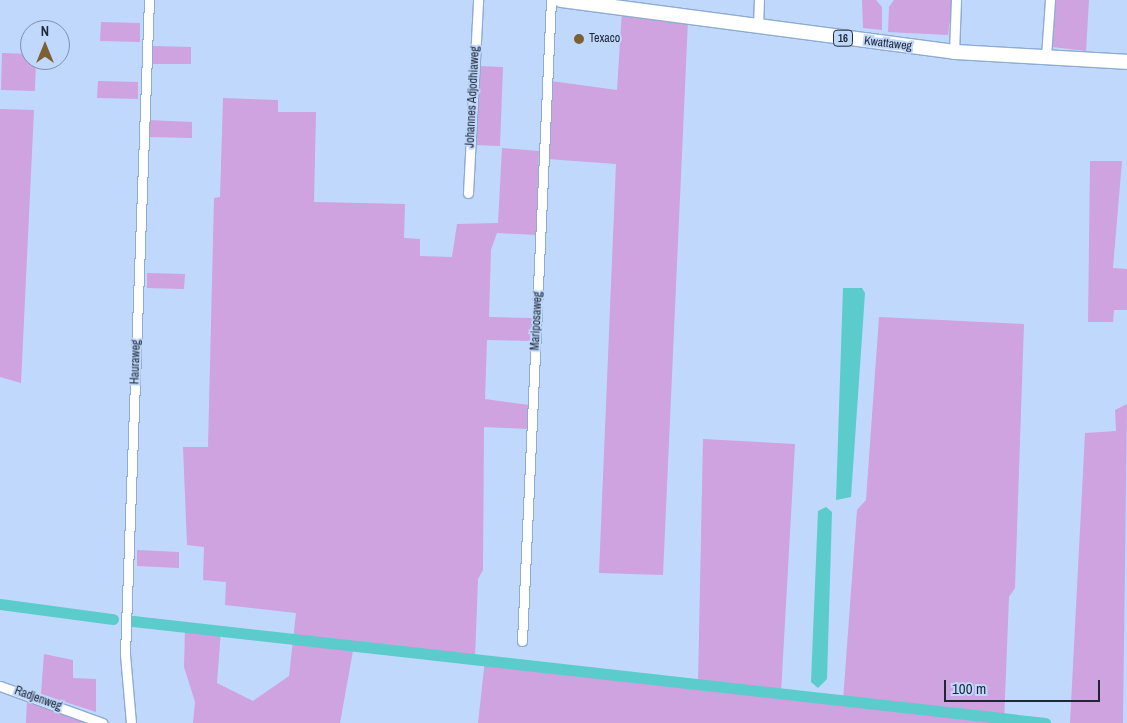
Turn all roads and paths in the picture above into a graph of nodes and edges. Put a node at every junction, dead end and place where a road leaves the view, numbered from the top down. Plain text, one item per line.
1 (149, 0) edge
2 (478, 0) edge
3 (551, 0) edge
4 (561, 0) edge
5 (759, 0) edge
6 (956, 0) edge
7 (1050, 0) edge
8 (758, 27) junction
9 (954, 52) junction
10 (1046, 56) junction
11 (1127, 62) edge
12 (468, 193) dead end
13 (522, 641) dead end
14 (0, 686) edge
15 (103, 723) edge
16 (131, 723) edge

1 - 16 street, Hauraweg
2 - 12 street, Johannes Adjodhiaweg
3 - 13 street, Mariposaweg
4 - 8 main road, Kwattaweg / 16
5 - 8 street
6 - 9 street
7 - 10 street
8 - 9 main road, Kwattaweg / 16
9 - 10 main road, Kwattaweg / 16
10 - 11 main road, Kwattaweg / 16
14 - 15 street, Radjenweg

